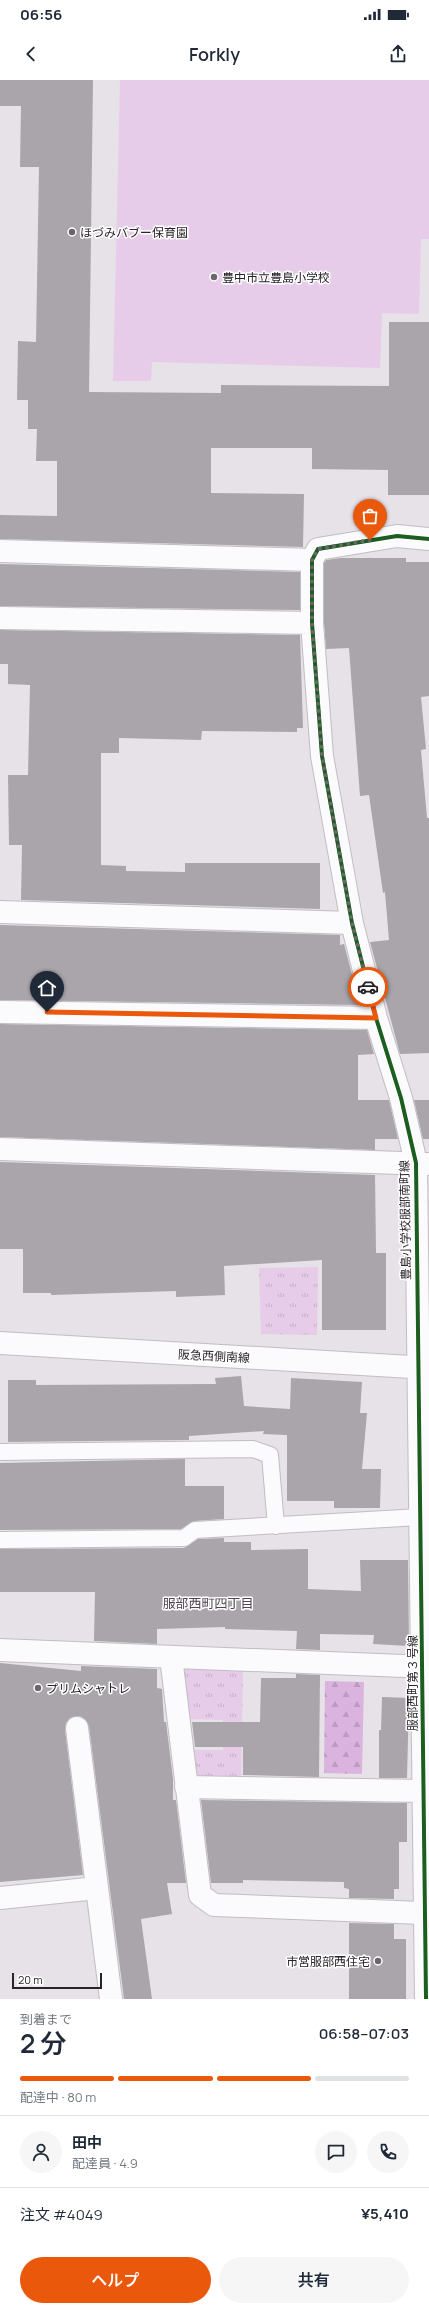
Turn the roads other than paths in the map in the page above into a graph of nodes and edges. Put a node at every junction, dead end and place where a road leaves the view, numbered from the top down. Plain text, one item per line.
1 (429, 539) edge
2 (0, 551) edge
3 (312, 560) junction
4 (0, 618) edge
5 (312, 623) junction
6 (0, 912) edge
7 (352, 923) junction
8 (0, 1012) edge
9 (376, 1018) junction
10 (0, 1149) edge
11 (422, 1163) edge
12 (0, 1343) edge
13 (423, 1368) edge
14 (0, 1452) edge
15 (420, 1517) junction
16 (276, 1526) junction
17 (0, 1540) edge
18 (425, 1549) edge
19 (0, 1650) edge
20 (171, 1657) junction
21 (426, 1667) edge
22 (77, 1728) dead end
23 (186, 1788) junction
24 (423, 1791) junction
25 (97, 1888) junction
26 (0, 1898) edge
27 (423, 1913) junction
28 (111, 1999) edge
29 (426, 1999) edge

1 - 3 street
2 - 3 street
3 - 5 street, 豊島小学校服部南町線
4 - 5 street
5 - 7 street, 豊島小学校服部南町線
6 - 7 street
7 - 9 street, 豊島小学校服部南町線
8 - 9 street
9 - 11 street, 豊島小学校服部南町線
10 - 11 street
11 - 13 street, 豊島小学校服部南町線
12 - 13 street, 阪急西側南線
13 - 15 street, 服部西町第３号線
14 - 16 lane
15 - 16 lane
15 - 18 street, 服部西町第３号線
16 - 17 lane
18 - 21 street, 服部西町第３号線
19 - 20 street
20 - 21 street
20 - 23 street
21 - 24 street, 服部西町第３号線
22 - 25 street
23 - 24 street
23 - 27 street
24 - 27 street, 服部西町第３号線
25 - 26 street
25 - 28 street
27 - 29 street, 服部西町第３号線

